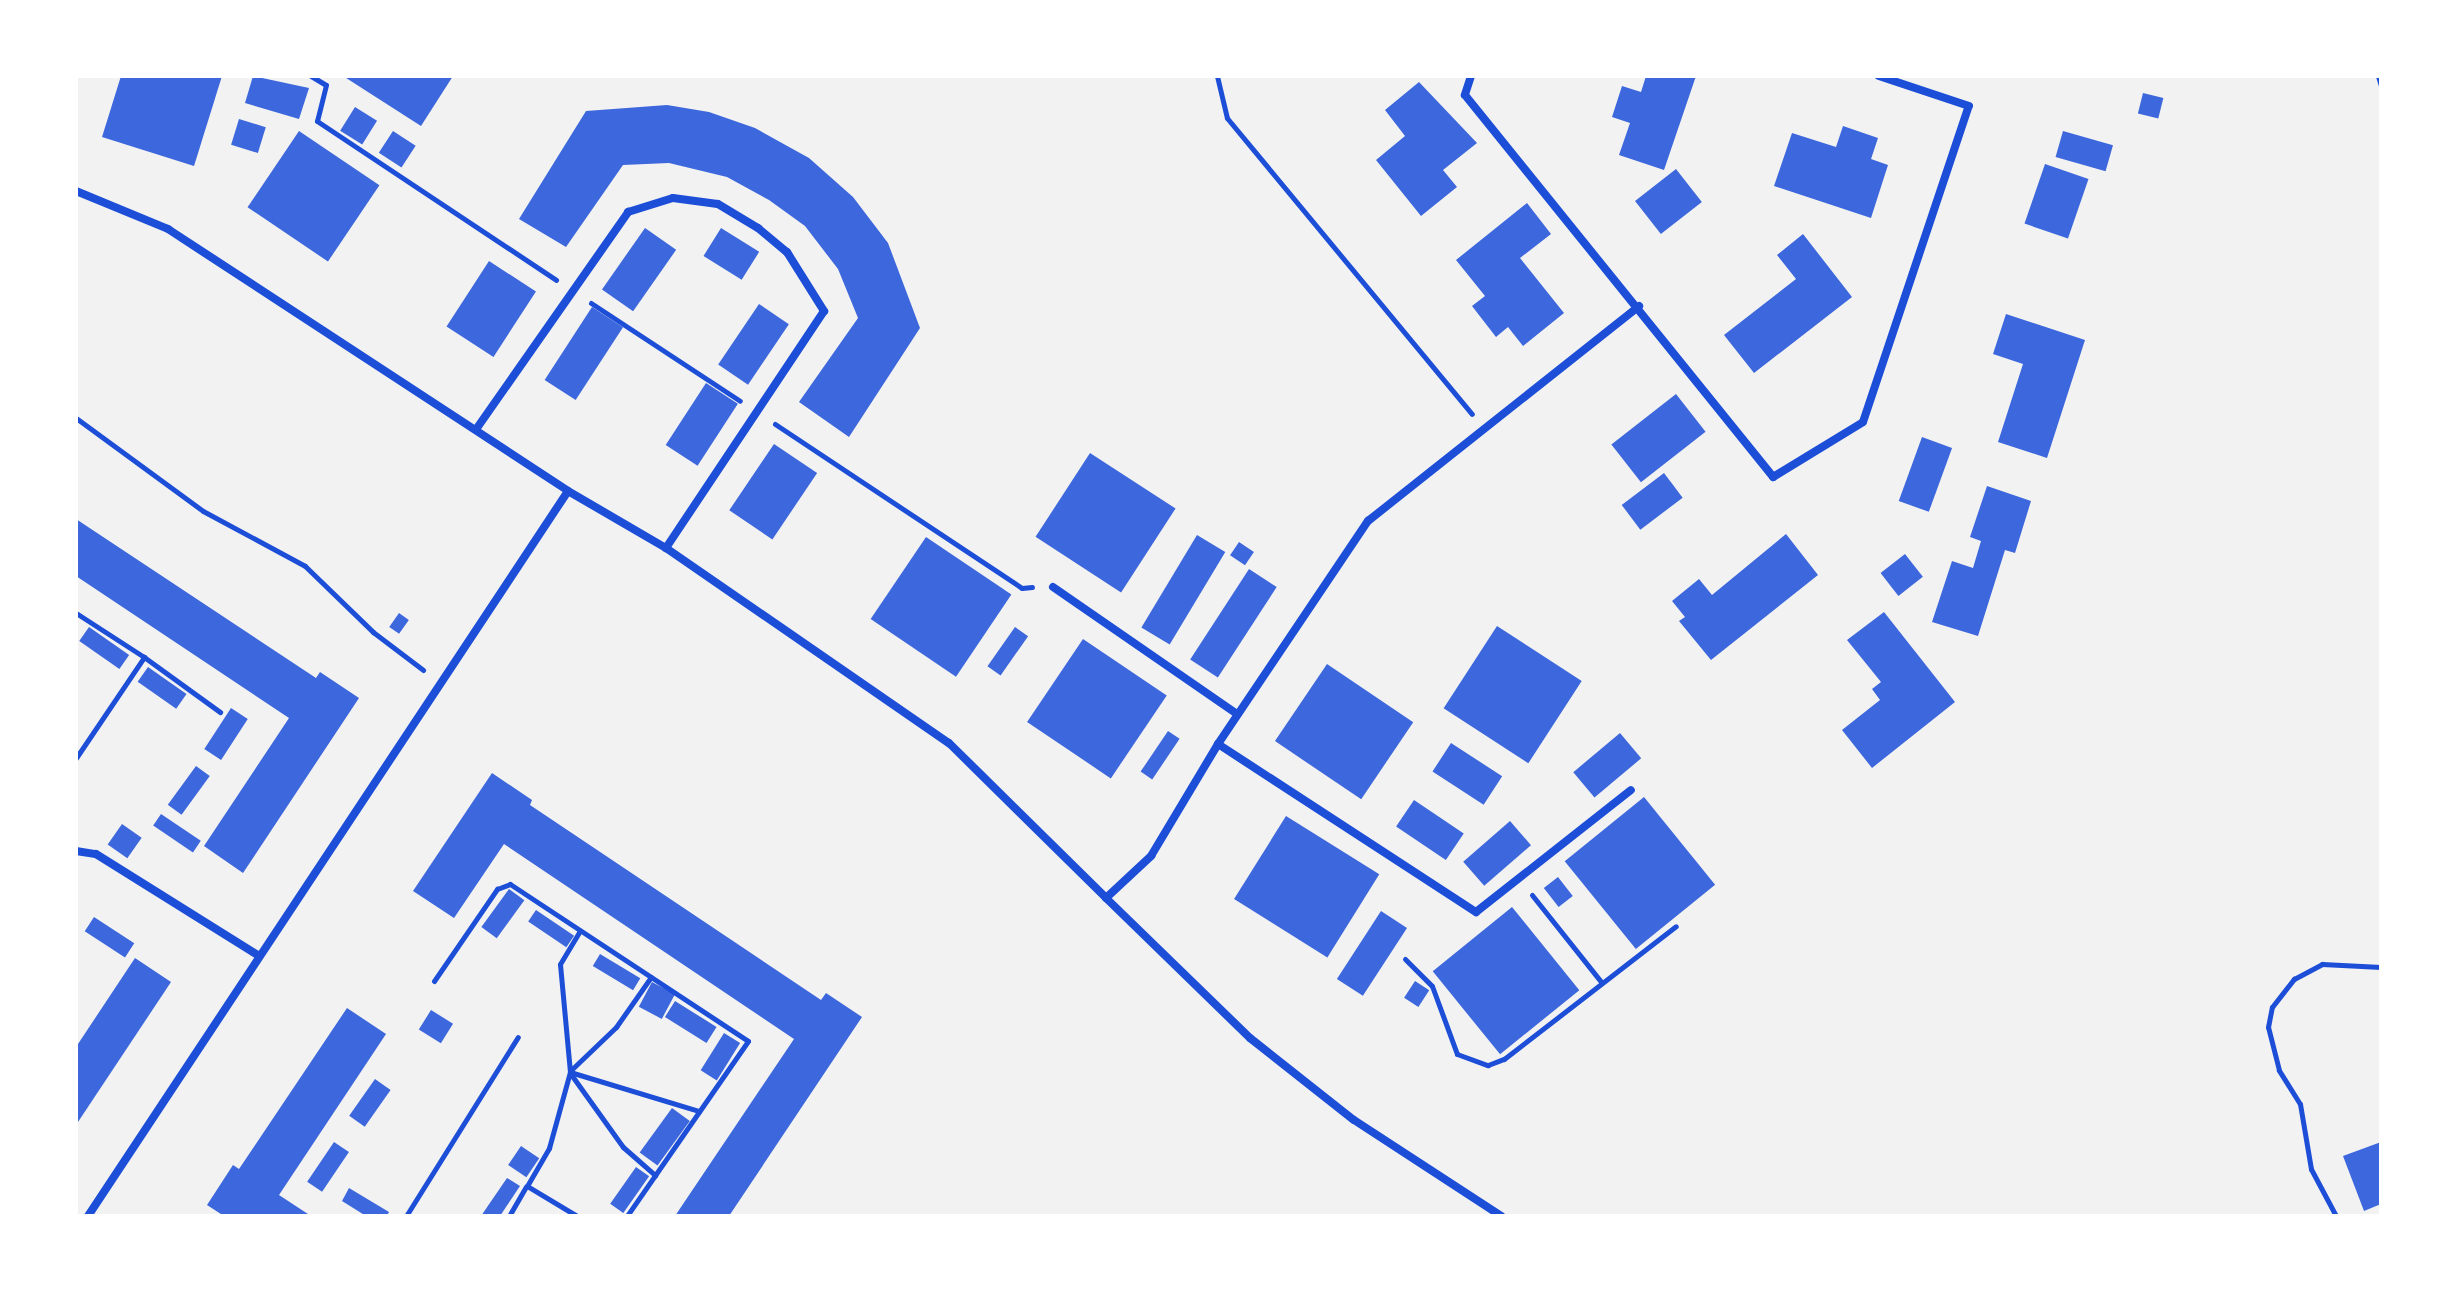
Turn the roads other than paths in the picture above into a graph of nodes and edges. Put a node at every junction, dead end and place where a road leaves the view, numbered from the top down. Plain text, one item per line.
1 (1471, 76) edge
2 (1879, 76) edge
3 (76, 191) edge
4 (1639, 306) junction
5 (477, 428) junction
6 (568, 491) junction
7 (666, 548) junction
8 (1053, 587) road end
9 (1237, 714) junction
10 (1218, 744) junction
11 (1631, 790) dead end
12 (76, 851) edge
13 (1106, 898) junction
14 (259, 956) junction
15 (88, 1216) edge
16 (1501, 1216) edge

1 - 4 street
2 - 4 street
3 - 5 street
4 - 9 street
5 - 6 street
5 - 7 street
6 - 7 street
6 - 14 street
7 - 13 street
8 - 9 street
9 - 10 street
10 - 11 street
10 - 13 street
12 - 14 street
13 - 16 street
14 - 15 street

